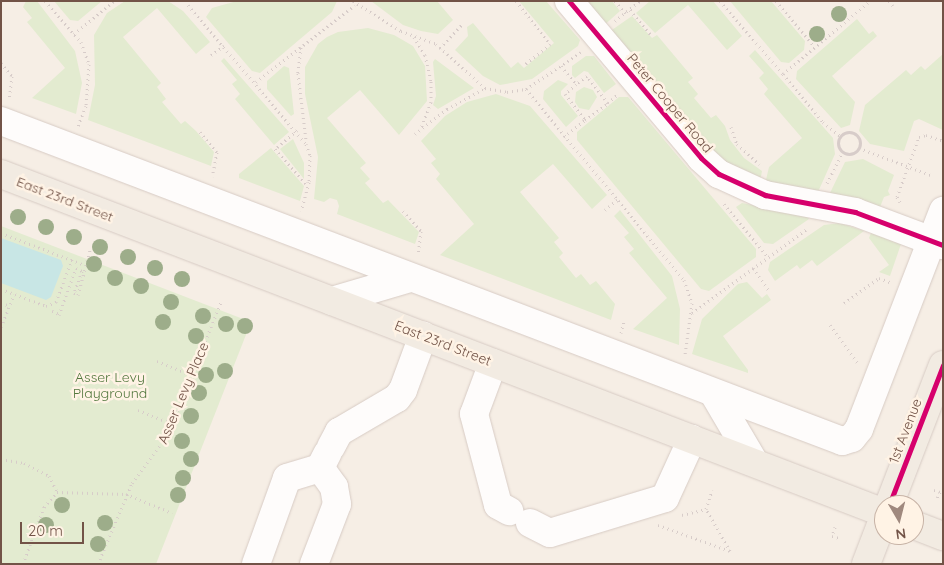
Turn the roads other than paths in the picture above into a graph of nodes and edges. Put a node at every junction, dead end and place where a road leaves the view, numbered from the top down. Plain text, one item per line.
1 (569, 1) edge
2 (5, 110) edge
3 (1, 174) edge
4 (943, 211) edge
5 (937, 243) edge
6 (413, 267) junction
7 (332, 301) junction
8 (424, 336) junction
9 (493, 362) junction
10 (943, 365) edge
11 (714, 394) junction
12 (692, 438) junction
13 (326, 456) junction
14 (754, 462) junction
15 (893, 495) edge
16 (874, 509) edge
17 (924, 529) edge
18 (943, 536) edge
19 (874, 544) edge
20 (258, 563) edge
21 (314, 564) edge
22 (866, 564) edge

1 - 5 street, Peter Cooper Road
2 - 6 street
3 - 7 main road, East 23rd Street
4 - 5 street
5 - 11 street
6 - 7 street
6 - 11 street
7 - 8 main road, East 23rd Street
8 - 9 main road, East 23rd Street
8 - 13 street
9 - 12 main road, East 23rd Street
9 - 12 street
10 - 15 main road, 1st Avenue
11 - 14 street
12 - 14 main road, East 23rd Street
13 - 20 street
13 - 21 street
14 - 16 main road, East 23rd Street
17 - 18 main road
19 - 22 main road

